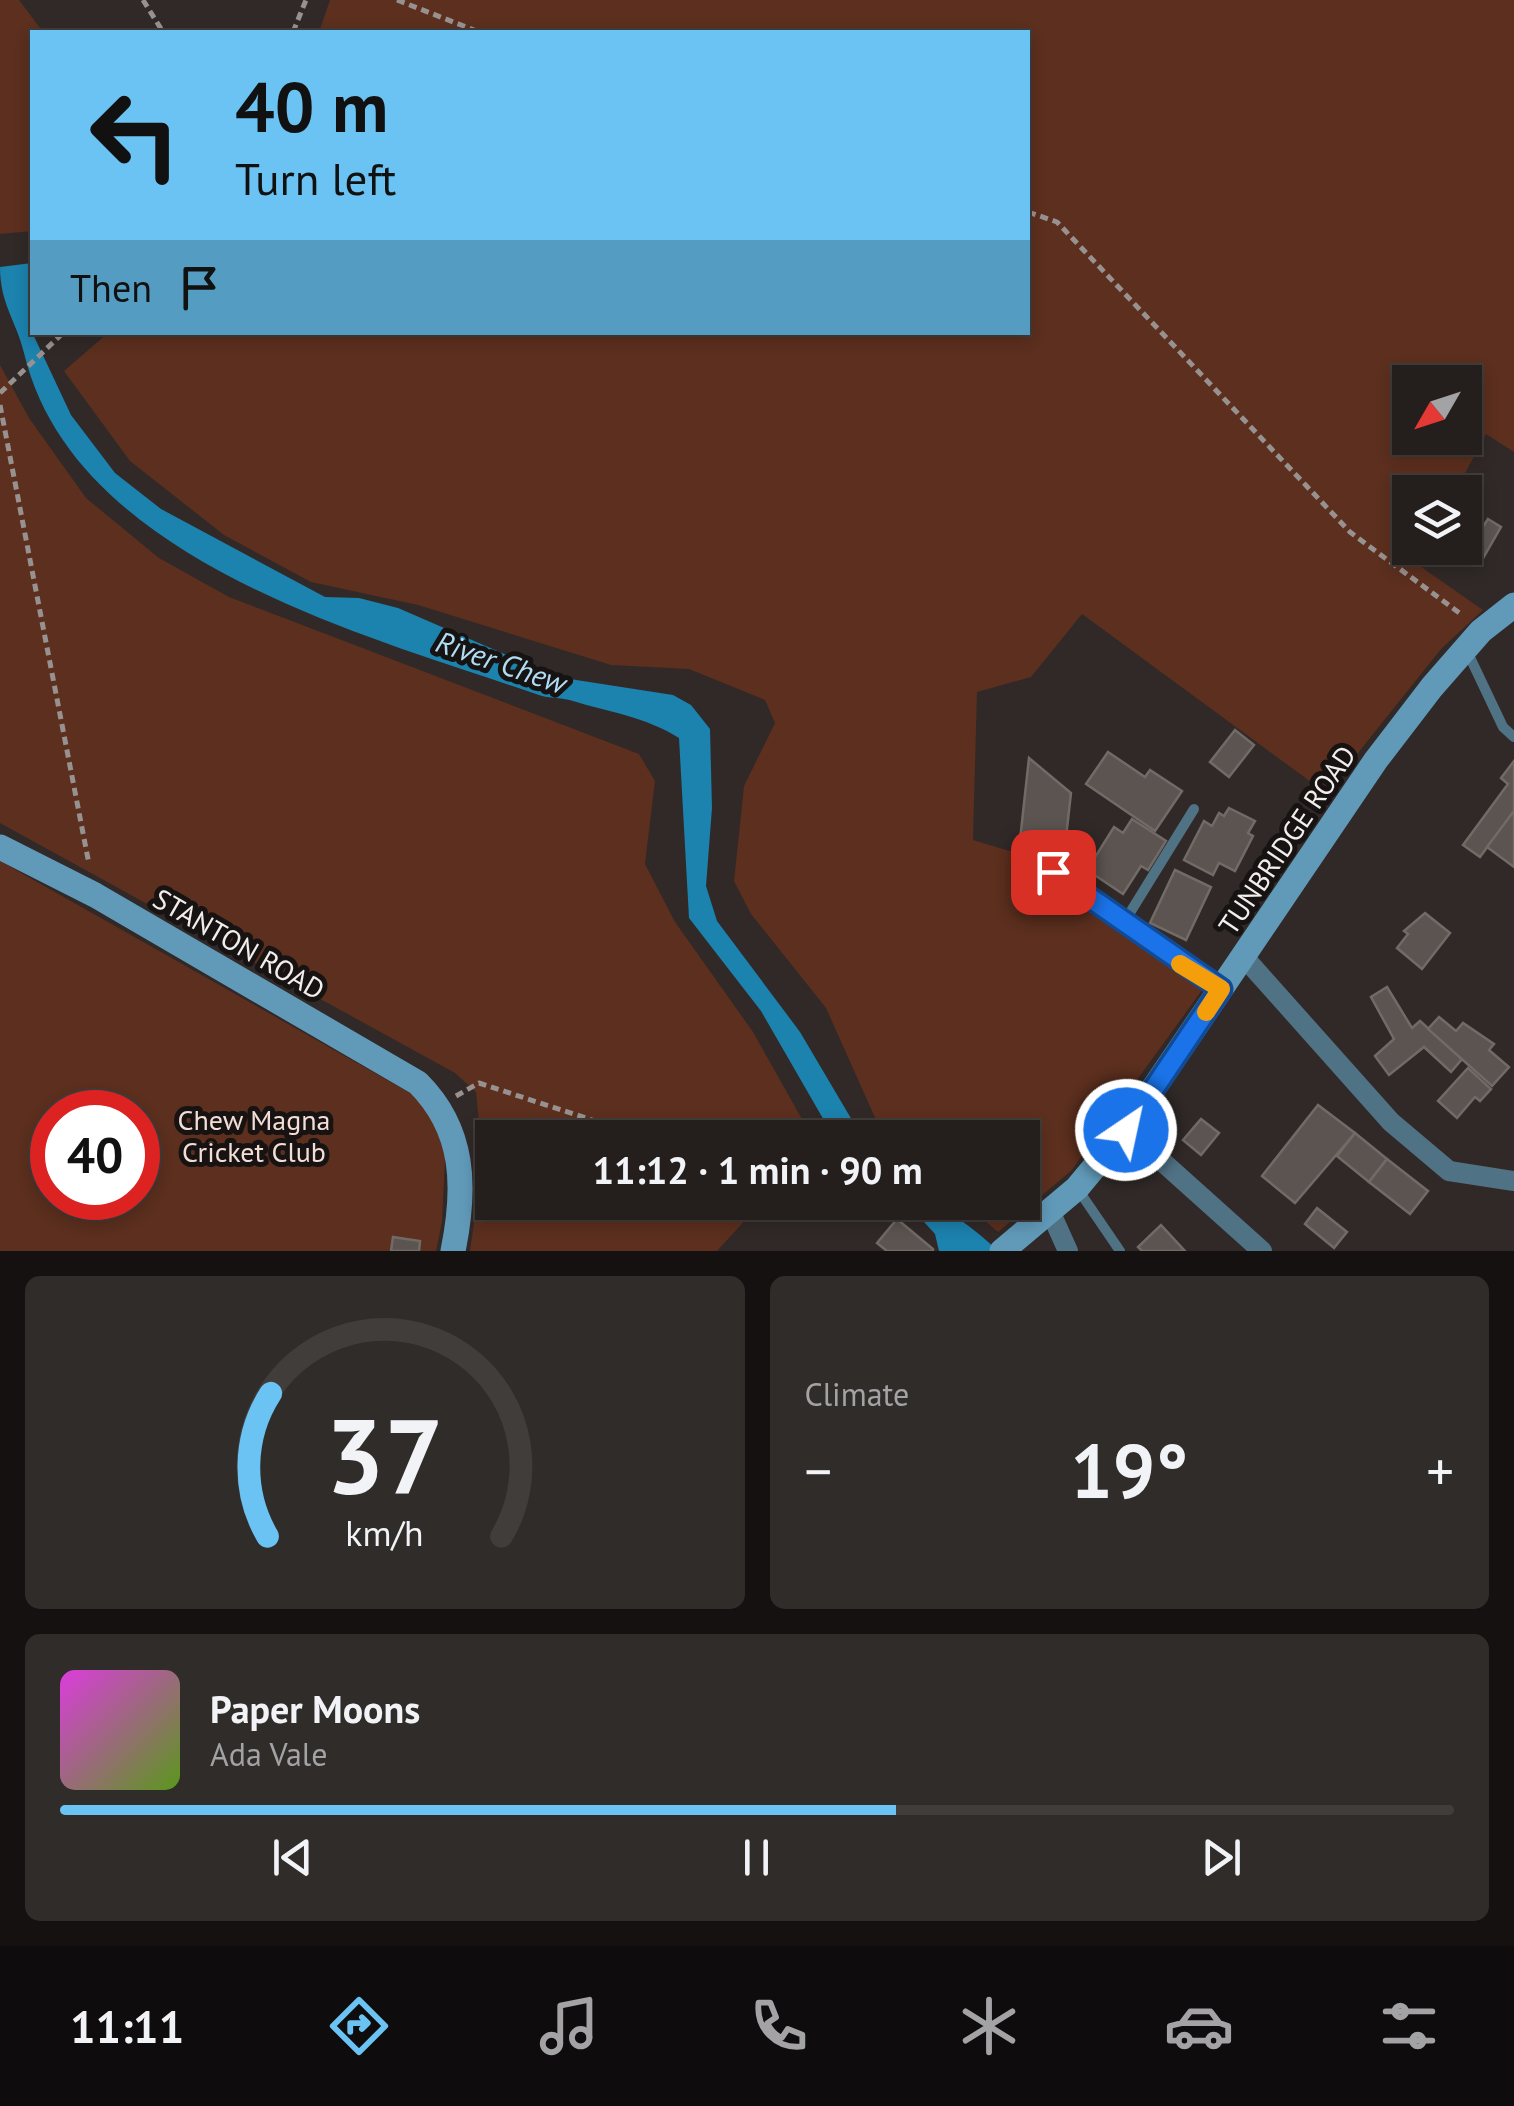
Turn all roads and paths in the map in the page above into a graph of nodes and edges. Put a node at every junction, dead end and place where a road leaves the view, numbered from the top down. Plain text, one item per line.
1 (143, 0) edge
2 (306, 0) edge
3 (397, 0) edge
4 (162, 30) edge
5 (294, 30) edge
6 (475, 30) edge
7 (1030, 213) edge
8 (61, 335) edge
9 (0, 393) edge
10 (0, 406) edge
11 (1514, 605) edge
12 (1474, 640) junction
13 (1514, 737) edge
14 (1194, 809) dead end
15 (0, 847) edge
16 (1053, 872) dead end
17 (95, 896) junction
18 (1124, 924) junction
19 (1244, 956) junction
20 (1221, 989) junction
21 (440, 1105) junction
22 (593, 1120) edge
23 (1126, 1130) junction
24 (1514, 1181) edge
25 (1077, 1188) junction
26 (1050, 1211) junction
27 (1005, 1248) edge
28 (453, 1251) edge
29 (1068, 1251) edge
30 (1120, 1251) edge
31 (1262, 1251) edge

1 - 4 path
2 - 5 path
3 - 6 path
7 - 12 path
8 - 9 path
10 - 17 path
11 - 12 street, TUNBRIDGE ROAD
12 - 13 lane
12 - 19 street, TUNBRIDGE ROAD
14 - 18 lane
15 - 17 street, STANTON ROAD
16 - 18 lane
17 - 21 street, STANTON ROAD
18 - 20 lane
19 - 20 street, TUNBRIDGE ROAD
19 - 24 street
20 - 23 street, TUNBRIDGE ROAD
21 - 22 path
21 - 28 street
23 - 25 street, TUNBRIDGE ROAD
23 - 31 street
25 - 26 street, TUNBRIDGE ROAD
25 - 30 lane
26 - 27 street, TUNBRIDGE ROAD
26 - 29 street

